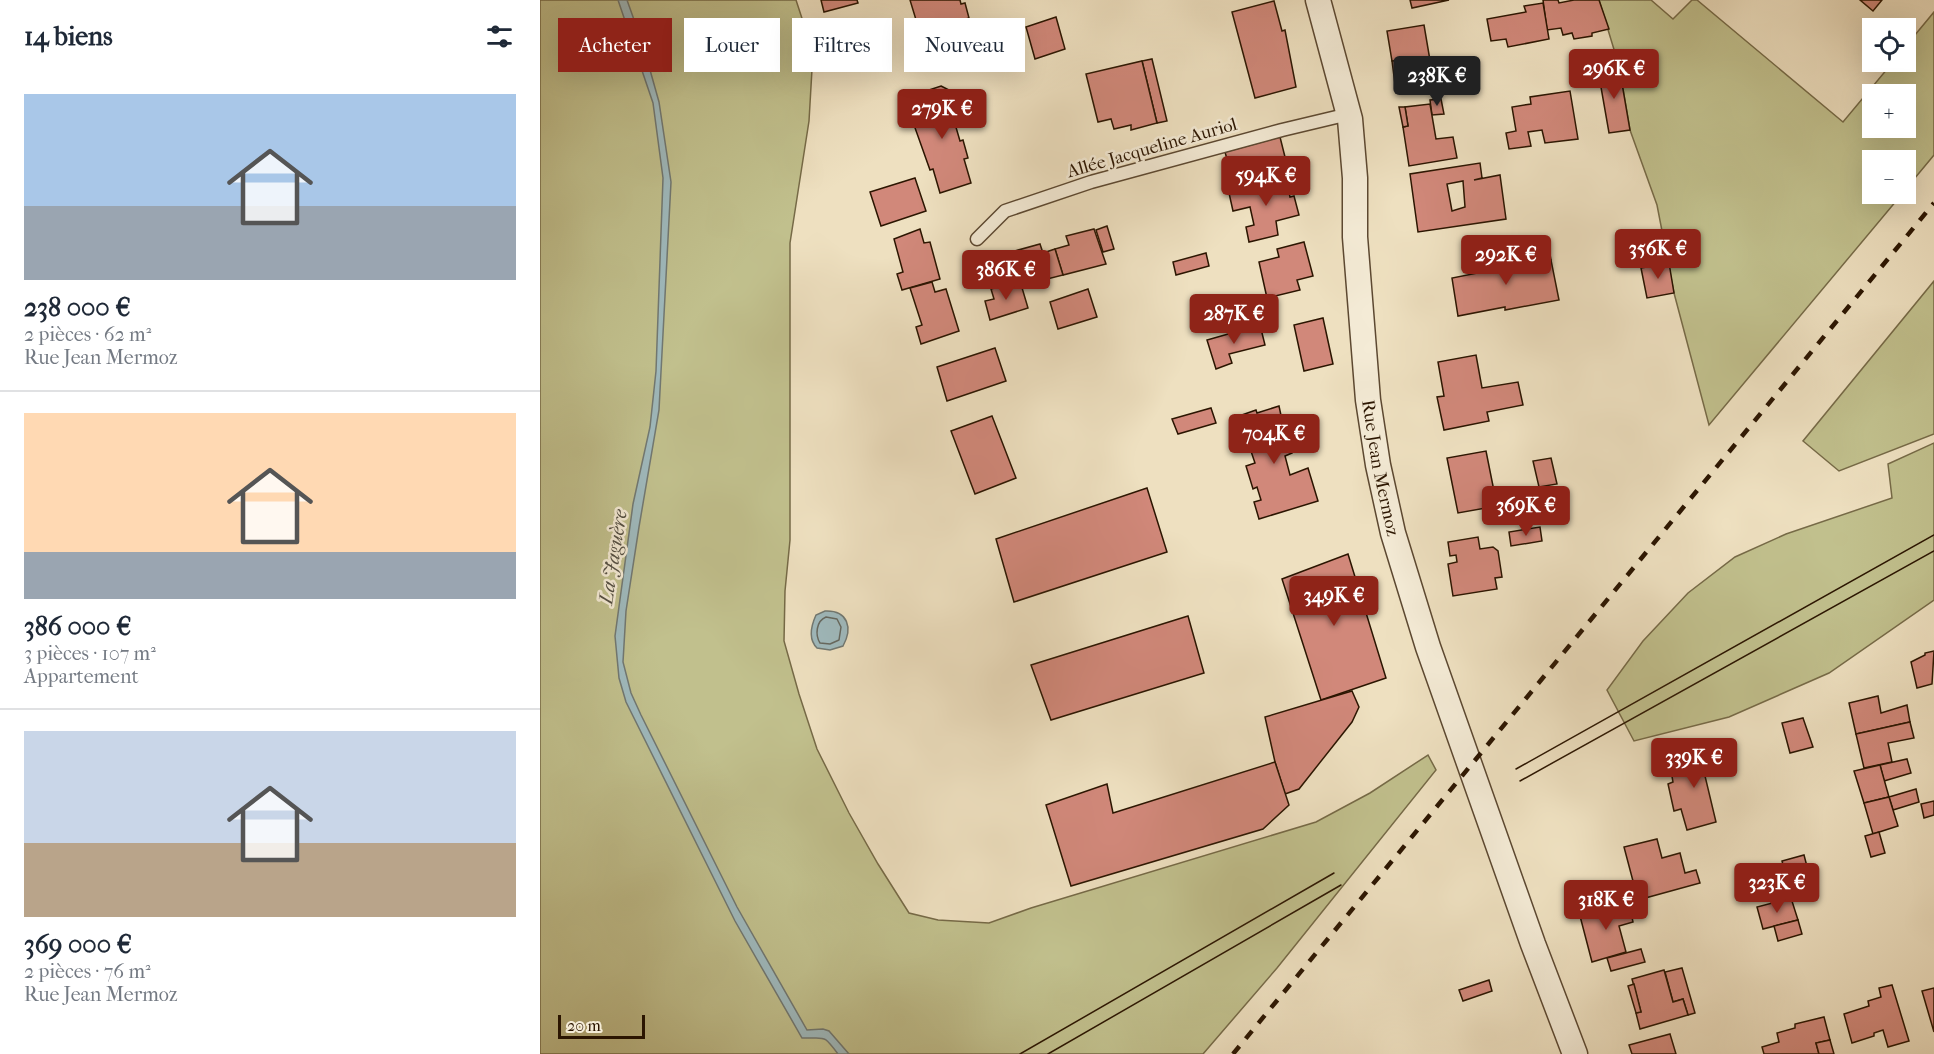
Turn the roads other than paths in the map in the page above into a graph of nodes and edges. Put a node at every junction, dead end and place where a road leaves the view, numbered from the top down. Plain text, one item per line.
1 (1318, 0) edge
2 (1349, 114) junction
3 (977, 239) dead end
4 (1575, 1054) edge

1 - 2 street, Rue Jean Mermoz
2 - 3 lane, Allée Jacqueline Auriol
2 - 4 street, Rue Jean Mermoz

